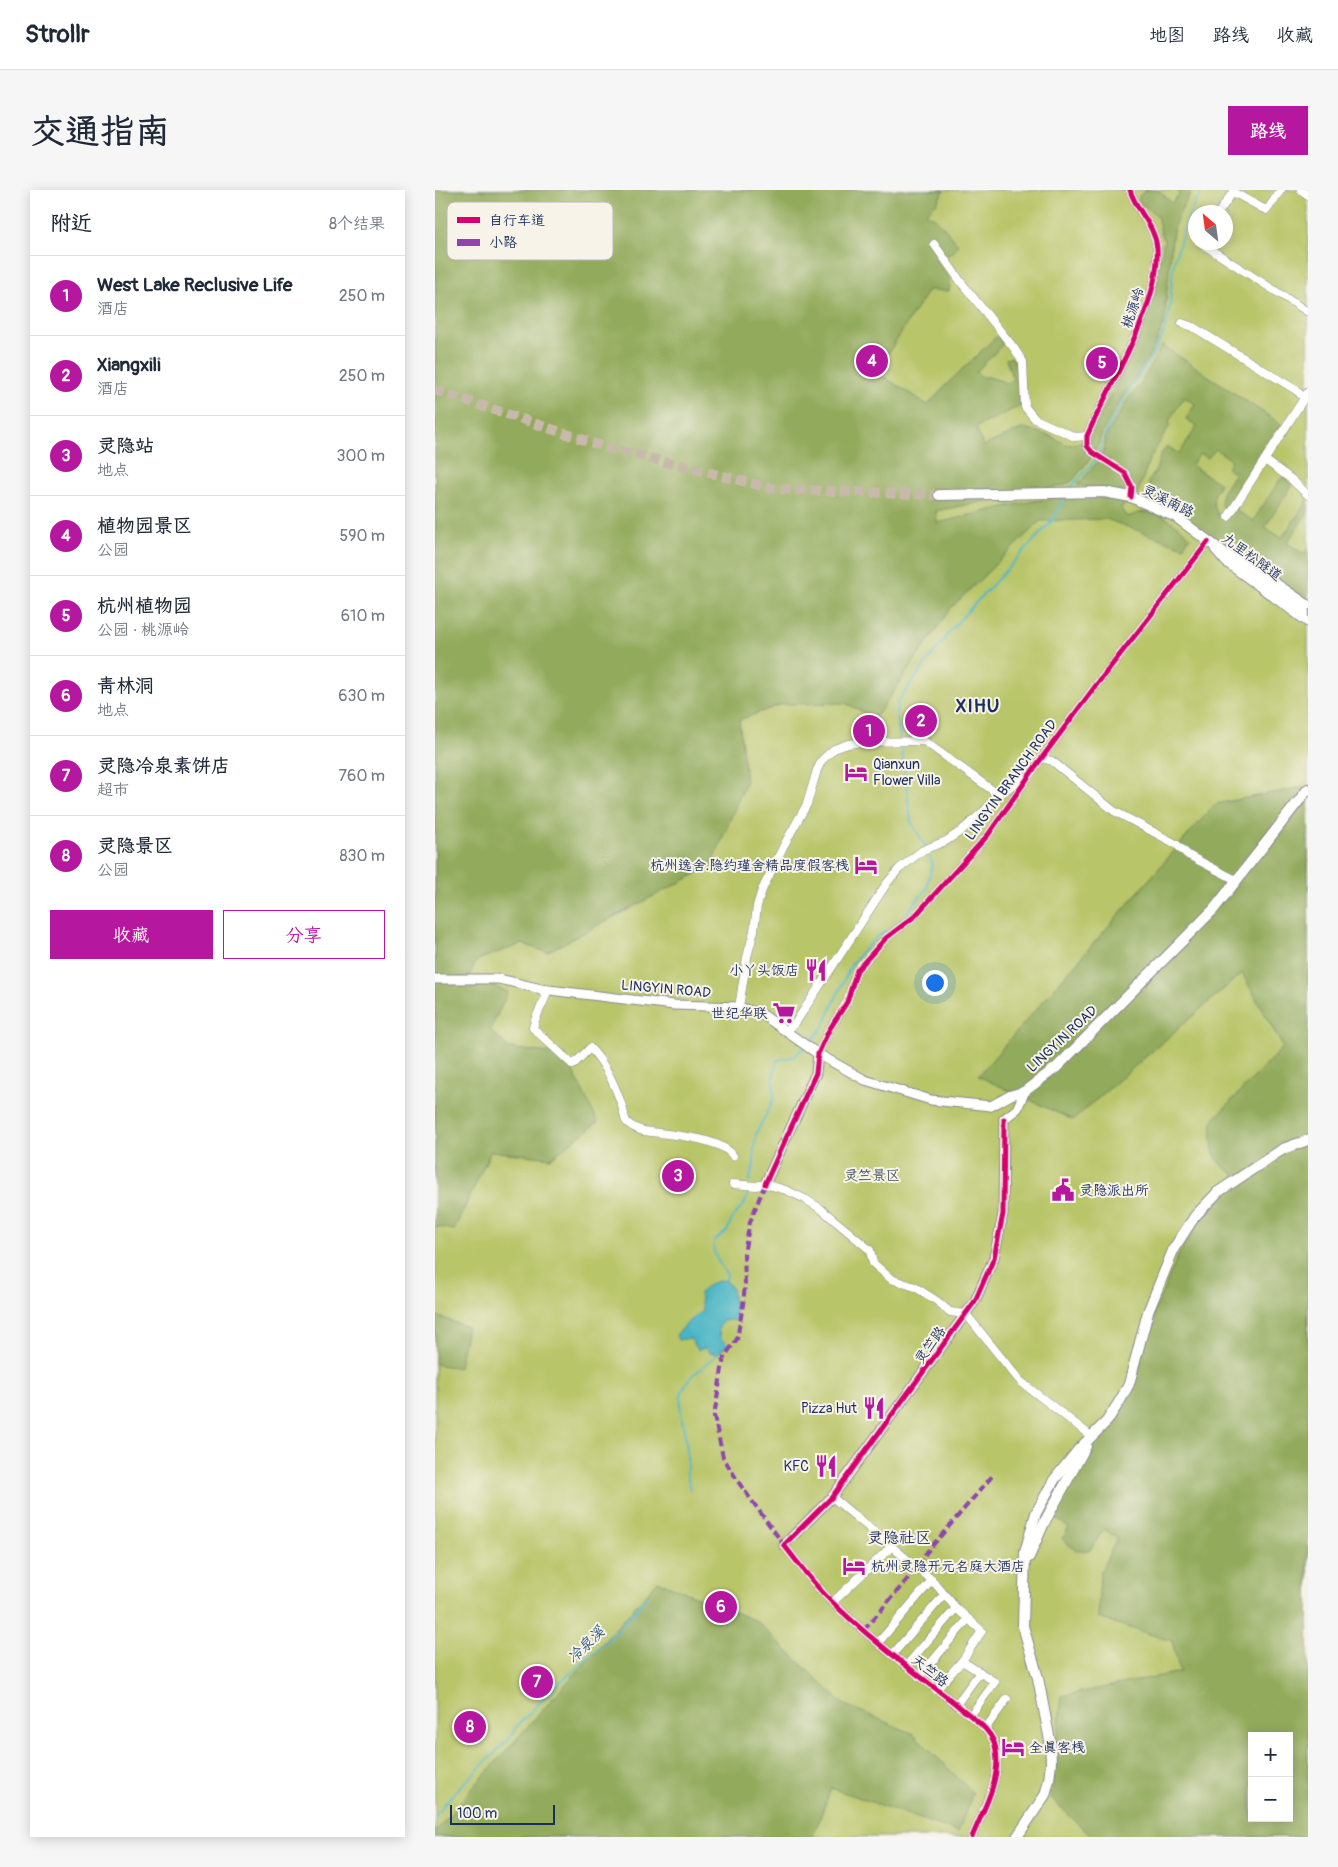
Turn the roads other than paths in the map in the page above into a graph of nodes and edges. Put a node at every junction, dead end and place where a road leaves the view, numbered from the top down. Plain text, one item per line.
1 (1129, 190) edge
2 (1281, 190) edge
3 (1301, 190) edge
4 (1308, 195) edge
5 (1224, 205) edge
6 (934, 244) dead end
7 (1212, 250) edge
8 (1308, 312) edge
9 (1182, 323) dead end
10 (1306, 395) edge
11 (1087, 436) junction
12 (1265, 460) junction
13 (939, 495) tunnel mouth
14 (1308, 495) edge
15 (1131, 497) junction
16 (1229, 517) dead end
17 (1208, 542) junction
18 (1307, 613) edge
19 (1041, 758) junction
20 (1028, 777) junction
21 (1308, 789) edge
22 (999, 795) junction
23 (1236, 880) junction
24 (435, 979) edge
25 (541, 989) junction
26 (739, 1007) junction
27 (786, 1031) junction
28 (816, 1052) junction
29 (1025, 1091) junction
30 (991, 1106) junction
31 (1004, 1119) junction
32 (1308, 1140) edge
33 (733, 1156) dead end
34 (733, 1184) dead end
35 (765, 1184) junction
36 (966, 1314) junction
37 (1091, 1436) junction
38 (831, 1497) junction
39 (784, 1545) joint
40 (891, 1547) junction
41 (931, 1580) junction
42 (944, 1595) junction
43 (833, 1602) junction
44 (955, 1608) junction
45 (968, 1619) junction
46 (878, 1643) junction
47 (892, 1655) junction
48 (962, 1661) junction
49 (906, 1666) junction
50 (980, 1672) junction
51 (919, 1677) junction
52 (936, 1690) junction
53 (1007, 1699) dead end
54 (956, 1705) junction
55 (970, 1716) junction
56 (985, 1729) junction
57 (972, 1837) edge
58 (1017, 1837) edge

1 - 11 street, 桃源岭
2 - 5 street
3 - 4 street
6 - 11 street
7 - 8 street
9 - 10 street
10 - 12 street
11 - 15 street
12 - 14 street
12 - 16 street
13 - 15 main road, 灵溪南路
15 - 17 main road, 灵溪南路
17 - 18 main road, 九里松隧道
17 - 19 street, LINGYIN BRANCH ROAD
19 - 20 street, LINGYIN BRANCH ROAD
19 - 23 street
20 - 22 street
20 - 28 street, LINGYIN BRANCH ROAD
21 - 23 main road, LINGYIN ROAD
22 - 26 street
22 - 27 street
23 - 29 main road, LINGYIN ROAD
24 - 25 street, LINGYIN ROAD
25 - 26 street, LINGYIN ROAD
25 - 33 street
26 - 27 street, LINGYIN ROAD
27 - 28 street, LINGYIN ROAD
28 - 30 street, LINGYIN ROAD
28 - 35 street
29 - 30 street, LINGYIN ROAD
29 - 31 street
30 - 31 street
31 - 36 street, 灵竺路
32 - 37 main road
34 - 35 street
35 - 36 street
36 - 37 street
36 - 38 street, 灵竺路
37 - 58 main road
38 - 39 street, 灵竺路
38 - 40 street
39 - 43 street, 天竺路
40 - 41 street
40 - 43 street
41 - 42 street
41 - 46 street
42 - 44 street
42 - 47 street
43 - 46 street, 天竺路
44 - 45 street
44 - 49 street
45 - 48 street
45 - 51 street
46 - 47 street, 天竺路
47 - 49 street, 天竺路
48 - 50 street
48 - 52 street
49 - 51 street, 天竺路
50 - 54 street
50 - 55 street
51 - 52 street, 天竺路
52 - 54 street, 天竺路
53 - 56 street
54 - 55 street, 天竺路
55 - 56 street, 天竺路
56 - 57 street, 天竺路

